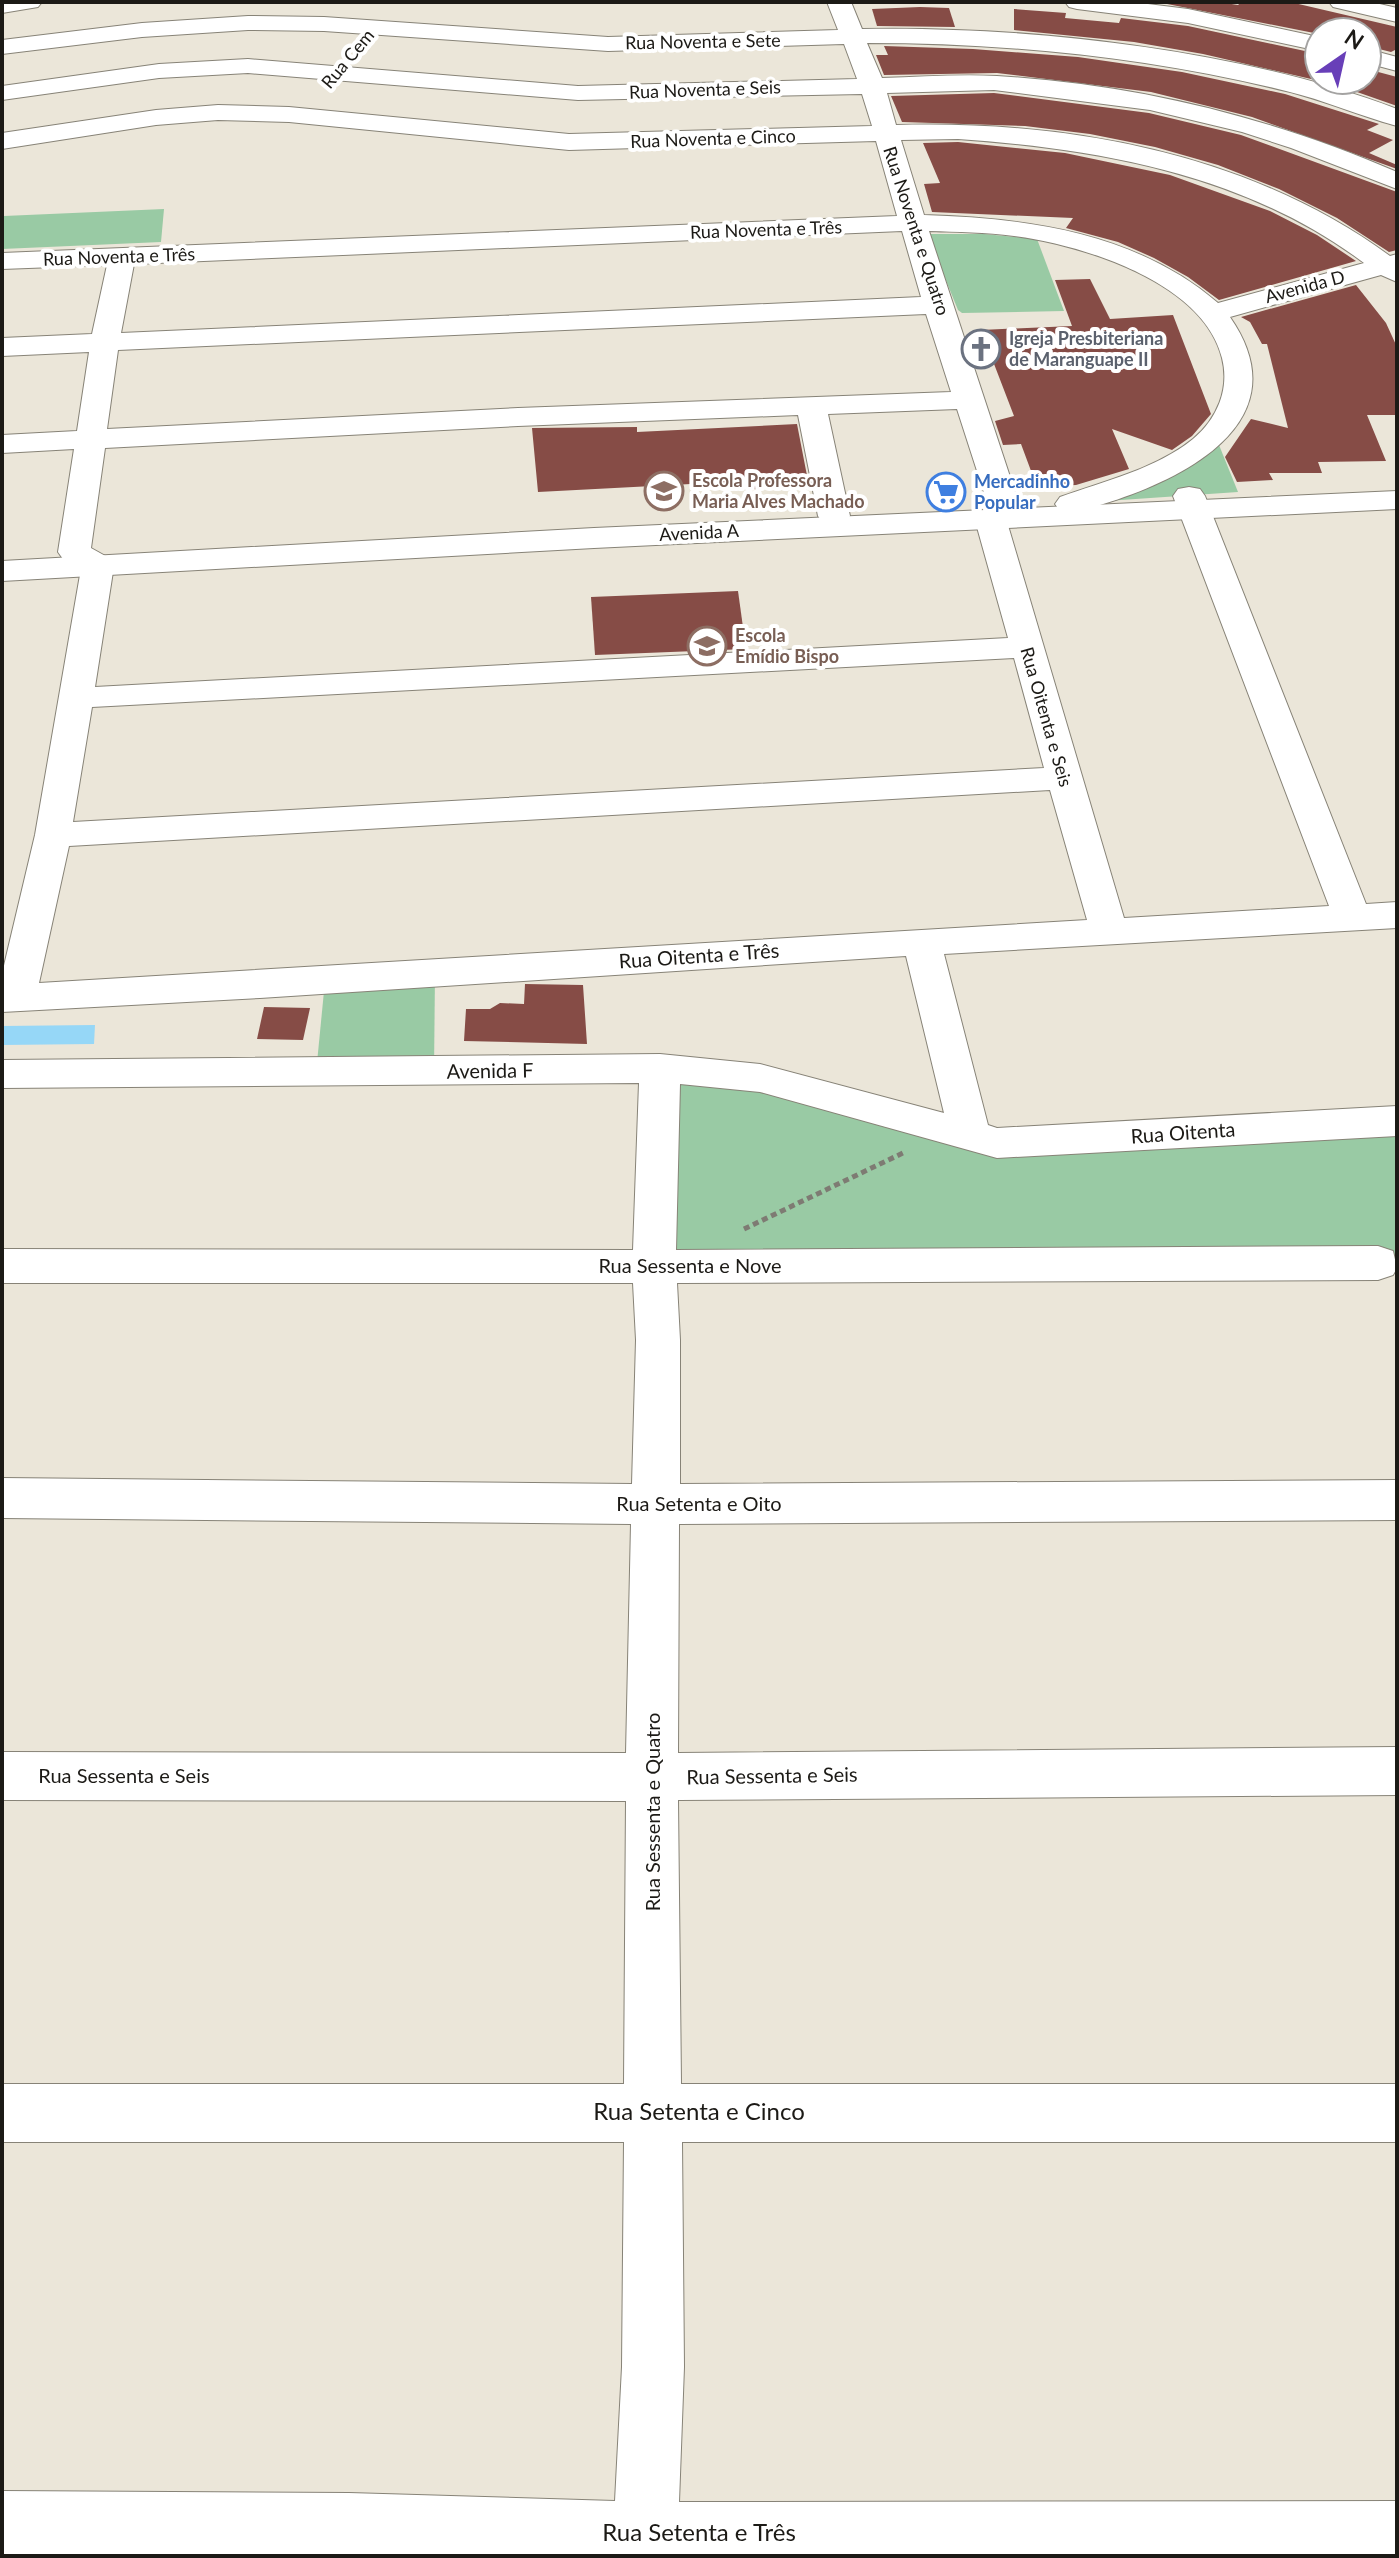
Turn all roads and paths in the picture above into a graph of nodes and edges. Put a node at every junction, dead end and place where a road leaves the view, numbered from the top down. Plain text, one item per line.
1 (30, 2) edge
2 (396, 2) edge
3 (839, 2) edge
4 (1077, 2) edge
5 (1341, 2) edge
6 (2, 6) edge
7 (1397, 15) edge
8 (375, 27) junction
9 (854, 37) junction
10 (1303, 41) edge
11 (2, 47) edge
12 (337, 71) junction
13 (872, 85) junction
14 (2, 93) edge
15 (302, 117) junction
16 (1397, 118) edge
17 (885, 133) junction
18 (2, 141) edge
19 (1397, 181) edge
20 (913, 223) junction
21 (122, 257) junction
22 (2, 261) edge
23 (1393, 267) edge
24 (937, 305) junction
25 (1212, 313) junction
26 (105, 342) junction
27 (2, 347) edge
28 (970, 400) junction
29 (811, 405) junction
30 (90, 440) junction
31 (2, 444) edge
32 (1397, 486) edge
33 (1397, 500) edge
34 (1192, 503) junction
35 (1071, 504) junction
36 (998, 513) junction
37 (834, 516) junction
38 (2, 556) edge
39 (86, 558) junction
40 (2, 571) edge
41 (1027, 647) junction
42 (74, 698) junction
43 (1064, 778) junction
44 (53, 835) junction
45 (1397, 915) edge
46 (1352, 918) junction
47 (1109, 931) junction
48 (922, 942) junction
49 (9, 998) edge
50 (660, 1068) junction
51 (2, 1074) edge
52 (1397, 1121) edge
53 (960, 1134) junction
54 (738, 1232) dead end
55 (1378, 1263) dead end
56 (2, 1266) edge
57 (654, 1266) junction
58 (2, 1498) edge
59 (1397, 1500) edge
60 (657, 1504) junction
61 (1397, 1771) edge
62 (2, 1776) edge
63 (652, 1777) junction
64 (654, 2112) junction
65 (2, 2113) edge
66 (1397, 2113) edge
67 (2, 2523) edge
68 (1397, 2533) edge
69 (645, 2545) edge

1 - 6 street
2 - 8 street, Rua Cem
3 - 9 street, Rua Noventa e Quatro
4 - 10 street
5 - 7 street
8 - 9 street, Rua Noventa e Sete
8 - 11 street, Rua Noventa e Sete
8 - 12 street, Rua Cem
9 - 13 street, Rua Noventa e Quatro
9 - 16 street, Rua Noventa e Sete
12 - 13 street, Rua Noventa e Seis
12 - 14 street, Rua Noventa e Seis
12 - 15 street, Rua Cem
13 - 17 street, Rua Noventa e Quatro
13 - 19 street, Rua Noventa e Seis
15 - 17 street, Rua Noventa e Cinco
15 - 18 street, Rua Noventa e Cinco
17 - 20 street, Rua Noventa e Quatro
17 - 23 street, Rua Noventa e Cinco
20 - 21 street, Rua Noventa e Três
20 - 24 street, Rua Noventa e Quatro
20 - 25 street, Rua Noventa e Três
21 - 22 street, Rua Noventa e Três
21 - 26 street
23 - 25 street, Avenida D
24 - 26 street
24 - 28 street, Rua Noventa e Quatro
25 - 35 street, Rua Noventa e Três
26 - 27 street
26 - 30 street
28 - 29 street
28 - 36 street, Rua Noventa e Quatro
29 - 30 street
29 - 37 street
30 - 31 street
30 - 39 street
32 - 34 street, Avenida A
33 - 34 street, Avenida A
34 - 35 street, Avenida A
34 - 36 street, Avenida A
34 - 46 street
35 - 36 street, Avenida A
36 - 37 street, Avenida A
36 - 39 street, Avenida A
36 - 41 street, Rua Oitenta e Seis
37 - 39 street, Avenida A
38 - 39 street, Avenida A
39 - 40 street, Avenida A
39 - 42 street
41 - 42 street
41 - 43 street, Rua Oitenta e Seis
42 - 44 street
43 - 44 street
43 - 47 street, Rua Oitenta e Seis
44 - 49 street
45 - 46 street, Rua Oitenta e Três
46 - 47 street, Rua Oitenta e Três
47 - 48 street, Rua Oitenta e Três
48 - 49 street, Rua Oitenta e Três
48 - 53 street
50 - 51 street, Avenida F
50 - 53 street, Avenida F
50 - 57 street, Rua Sessenta e Quatro
52 - 53 street, Rua Oitenta
53 - 54 path
55 - 57 street, Rua Sessenta e Nove
56 - 57 street, Rua Sessenta e Nove
57 - 60 street, Rua Sessenta e Quatro
58 - 60 street, Rua Setenta e Oito
59 - 60 street, Rua Setenta e Oito
60 - 63 street, Rua Sessenta e Quatro
61 - 63 street, Rua Sessenta e Seis
62 - 63 street, Rua Sessenta e Seis
63 - 64 street, Rua Sessenta e Quatro
64 - 65 street, Rua Setenta e Cinco
64 - 66 street, Rua Setenta e Cinco
64 - 69 street, Rua Sessenta e Quatro
67 - 69 street, Rua Setenta e Três
68 - 69 street, Rua Setenta e Três

